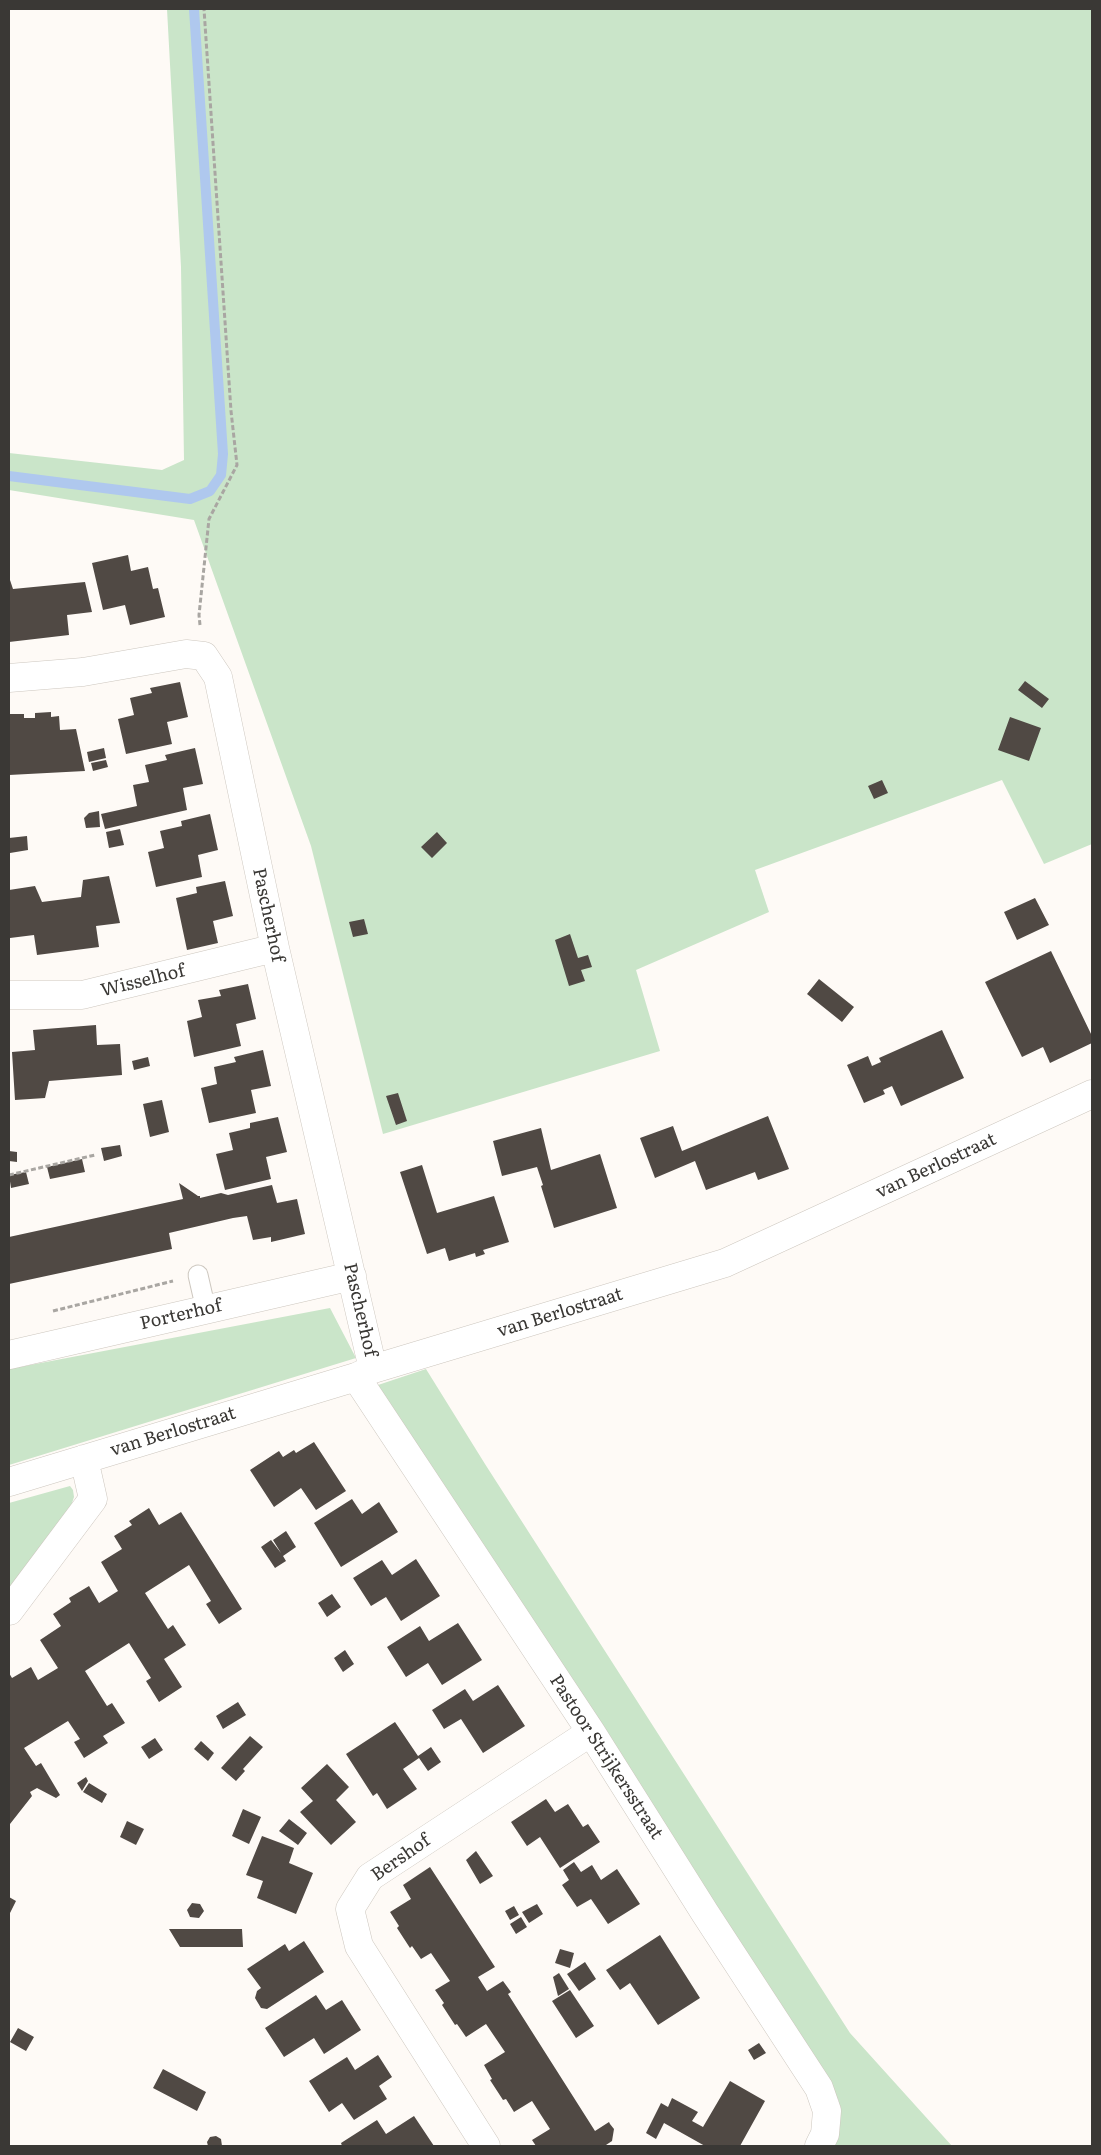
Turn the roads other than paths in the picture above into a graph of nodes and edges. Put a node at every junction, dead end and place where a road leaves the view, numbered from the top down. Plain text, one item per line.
1 (9, 678) edge
2 (275, 948) junction
3 (9, 995) edge
4 (1092, 1094) edge
5 (198, 1275) road end
6 (352, 1276) junction
7 (206, 1310) junction
8 (9, 1355) edge
9 (364, 1373) junction
10 (84, 1459) junction
11 (9, 1482) edge
12 (9, 1611) edge
13 (592, 1732) junction
14 (486, 2146) edge
15 (819, 2146) edge

1 - 2 street, Pascherhof
2 - 3 street, Wisselhof
2 - 6 street, Pascherhof
4 - 9 street, van Berlostraat
5 - 7 lane
6 - 7 street, Porterhof
6 - 9 street, Pascherhof
7 - 8 street, Porterhof
9 - 10 street, van Berlostraat
9 - 13 street, Pastoor Strijkersstraat
10 - 11 street, van Berlostraat
10 - 12 street
13 - 14 street, Bershof
13 - 15 street, Pastoor Strijkersstraat

